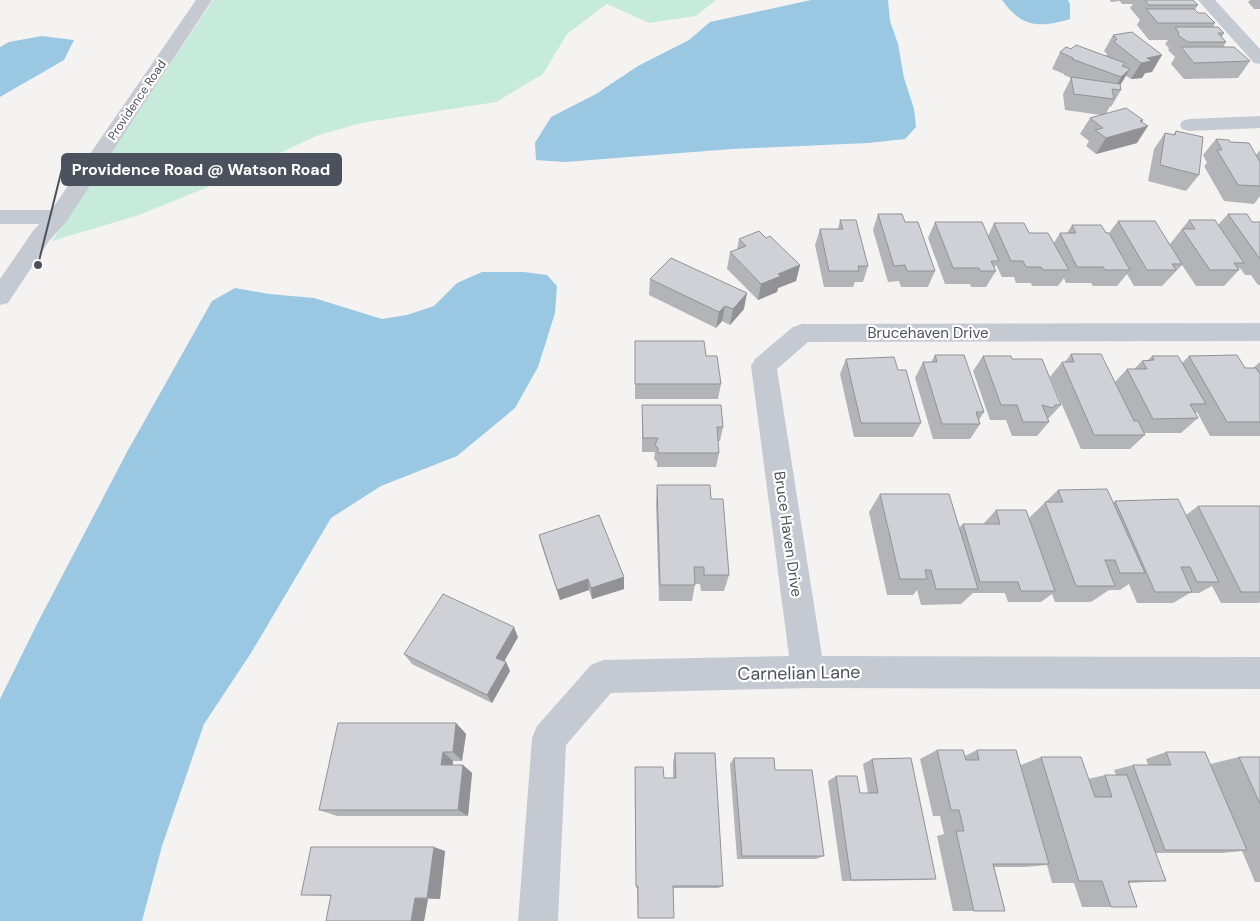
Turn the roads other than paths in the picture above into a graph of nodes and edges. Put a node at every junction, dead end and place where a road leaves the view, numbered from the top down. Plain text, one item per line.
1 (204, 0) edge
2 (1206, 0) edge
3 (1260, 59) edge
4 (1260, 122) edge
5 (1189, 125) dead end
6 (58, 217) junction
7 (0, 218) edge
8 (0, 297) edge
9 (1260, 332) edge
10 (768, 395) joint
11 (808, 672) junction
12 (1260, 673) edge
13 (538, 921) edge

1 - 6 street, Providence Road
2 - 3 street
4 - 5 street
6 - 7 street
6 - 8 street, Providence Road
9 - 10 street, Brucehaven Drive
10 - 11 street, Bruce Haven Drive
11 - 12 street, Carnelian Lane
11 - 13 street, Carnelian Lane

